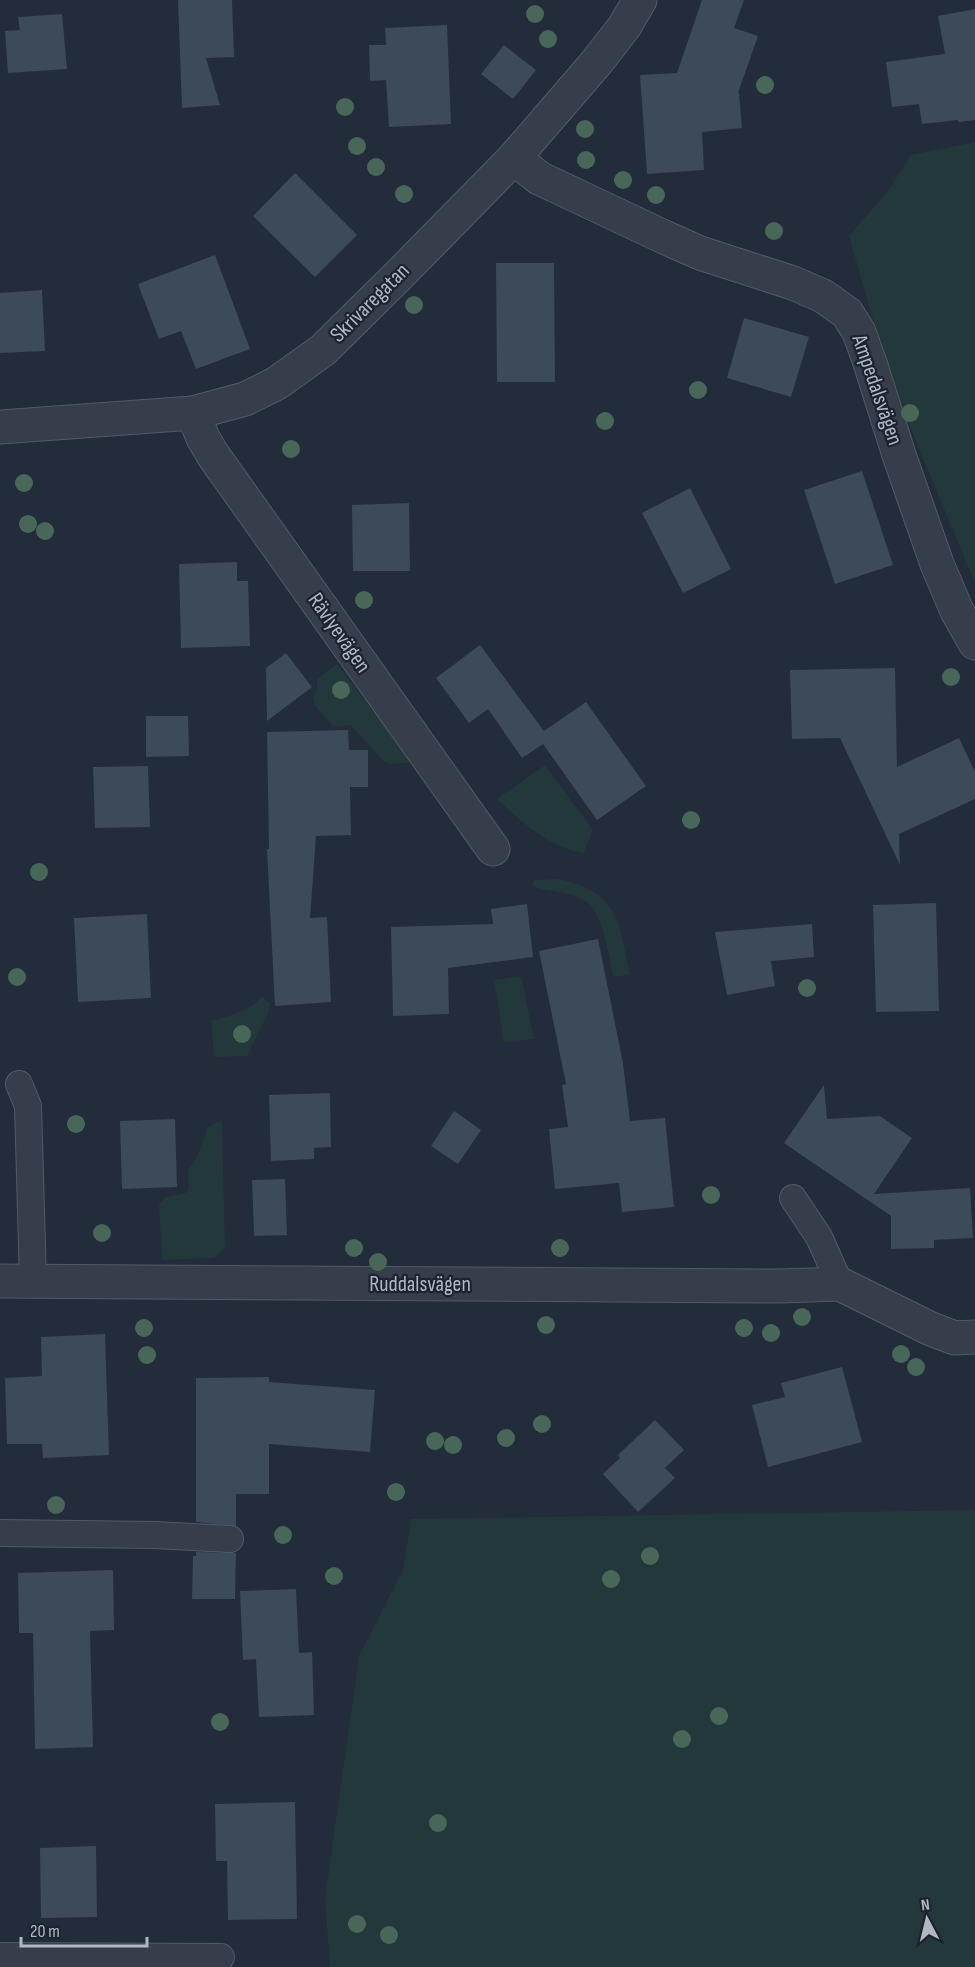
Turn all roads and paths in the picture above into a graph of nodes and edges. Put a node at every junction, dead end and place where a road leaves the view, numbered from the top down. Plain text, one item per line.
1 (640, 0) edge
2 (514, 158) junction
3 (193, 413) junction
4 (0, 427) edge
5 (975, 643) edge
6 (493, 849) dead end
7 (19, 1084) dead end
8 (793, 1198) dead end
9 (0, 1281) edge
10 (33, 1281) junction
11 (840, 1284) junction
12 (975, 1337) edge
13 (0, 1533) edge
14 (230, 1539) dead end
15 (0, 1956) edge
16 (220, 1956) dead end

1 - 2 street, Skrivaregatan
2 - 3 street, Skrivaregatan
2 - 5 street, Ampedalsvägen
3 - 4 street, Skrivaregatan
3 - 6 street, Rävlyevägen
7 - 10 lane
8 - 11 lane
9 - 10 street, Ruddalsvägen
10 - 11 street, Ruddalsvägen
11 - 12 street
13 - 14 lane
15 - 16 lane

